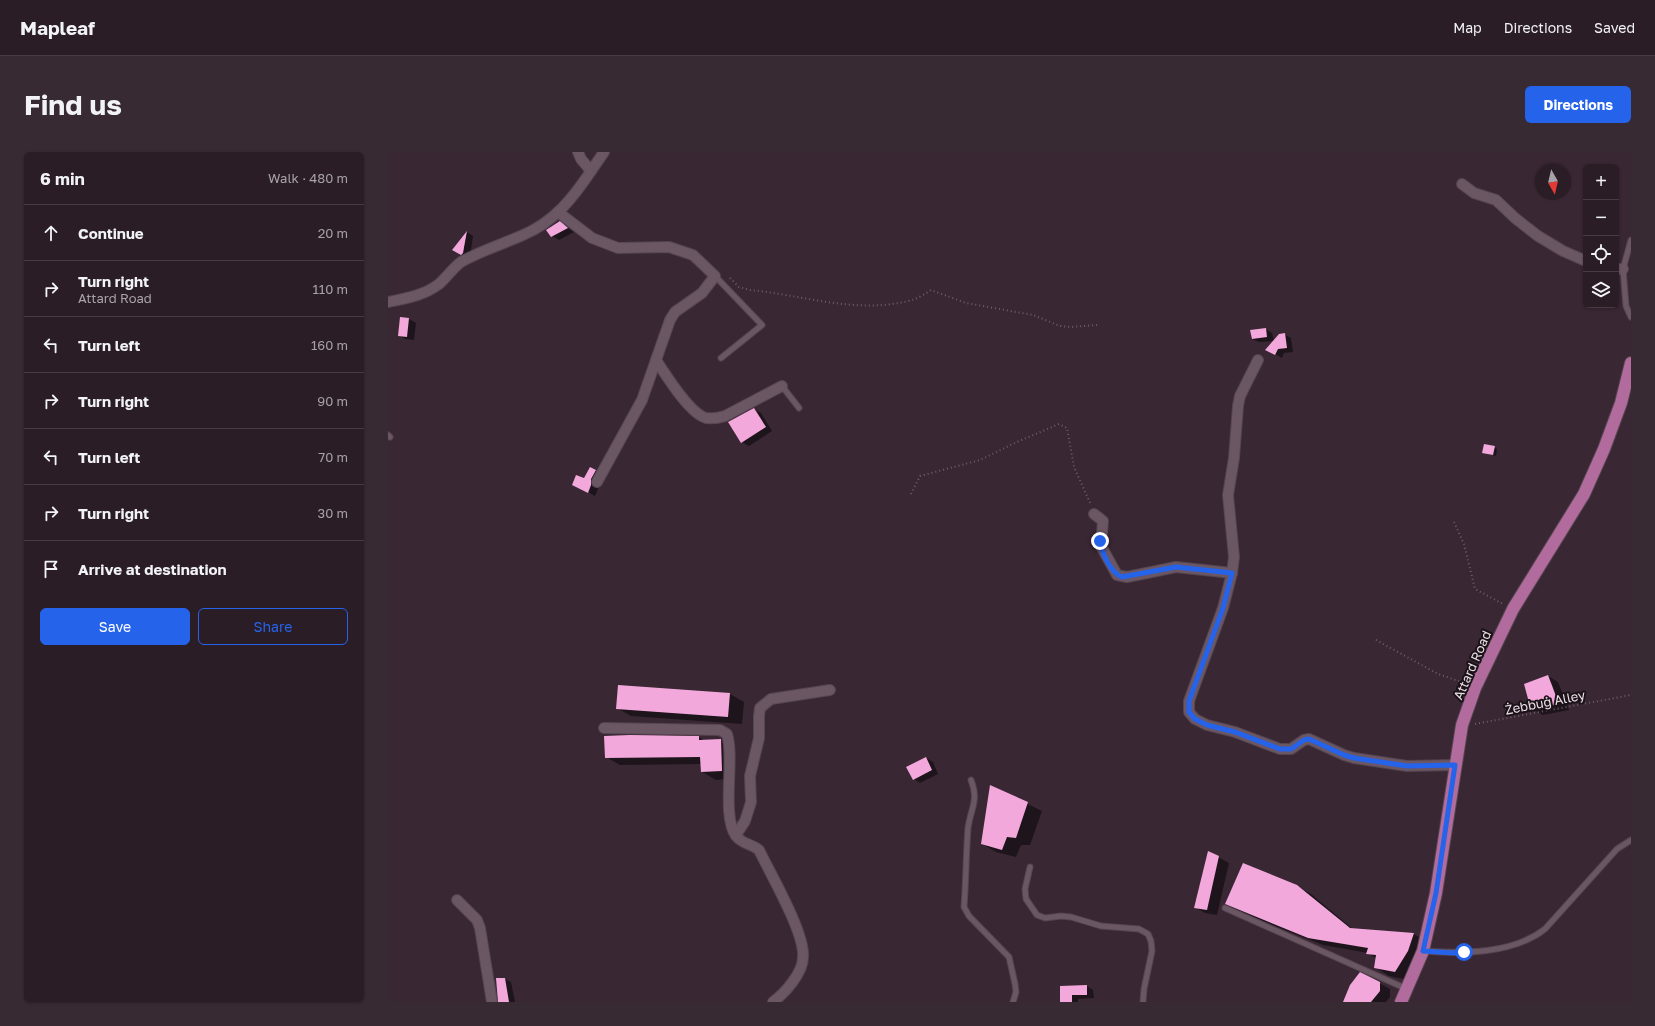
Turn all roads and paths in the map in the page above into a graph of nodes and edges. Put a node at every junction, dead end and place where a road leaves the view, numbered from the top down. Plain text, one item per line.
1 (578, 152) edge
2 (604, 152) edge
3 (591, 171) junction
4 (1462, 184) dead end
5 (558, 212) junction
6 (1631, 240) edge
7 (1583, 260) edge
8 (1619, 269) edge
9 (715, 276) junction
10 (388, 302) edge
11 (1631, 317) edge
12 (1097, 325) dead end
13 (721, 358) dead end
14 (656, 360) junction
15 (1258, 360) dead end
16 (1631, 363) edge
17 (782, 386) joint
18 (799, 408) dead end
19 (597, 482) dead end
20 (911, 494) dead end
21 (1094, 514) joint
22 (1454, 522) dead end
23 (1232, 573) junction
24 (1513, 609) junction
25 (1376, 640) dead end
26 (1475, 688) junction
27 (830, 690) dead end
28 (1631, 695) edge
29 (1462, 725) junction
30 (604, 728) dead end
31 (1455, 765) junction
32 (971, 780) dead end
33 (736, 835) junction
34 (1631, 840) edge
35 (1030, 866) dead end
36 (457, 900) dead end
37 (1225, 908) dead end
38 (1423, 951) junction
39 (1406, 989) junction
40 (492, 1002) edge
41 (773, 1002) edge
42 (1013, 1002) edge
43 (1144, 1002) edge
44 (1401, 1002) edge

1 - 3 street
2 - 3 street
3 - 5 street
4 - 7 street
5 - 9 street
5 - 10 street
6 - 8 lane
8 - 11 lane
9 - 12 path
9 - 13 lane
9 - 14 street
14 - 17 street
14 - 19 street
15 - 23 street
16 - 24 main road, Attard Road
17 - 18 lane
20 - 21 path
21 - 23 street
22 - 24 path
23 - 31 street
24 - 26 main road, Attard Road
25 - 26 path
26 - 29 main road, Attard Road
27 - 33 street
28 - 29 path, Żebbuġ Alley
29 - 31 main road, Attard Road
30 - 33 street
31 - 38 main road, Attard Road
32 - 42 lane
33 - 41 street
34 - 38 lane
35 - 43 lane
36 - 40 street
37 - 39 lane
38 - 39 main road, Attard Road
39 - 44 main road, Attard Road

